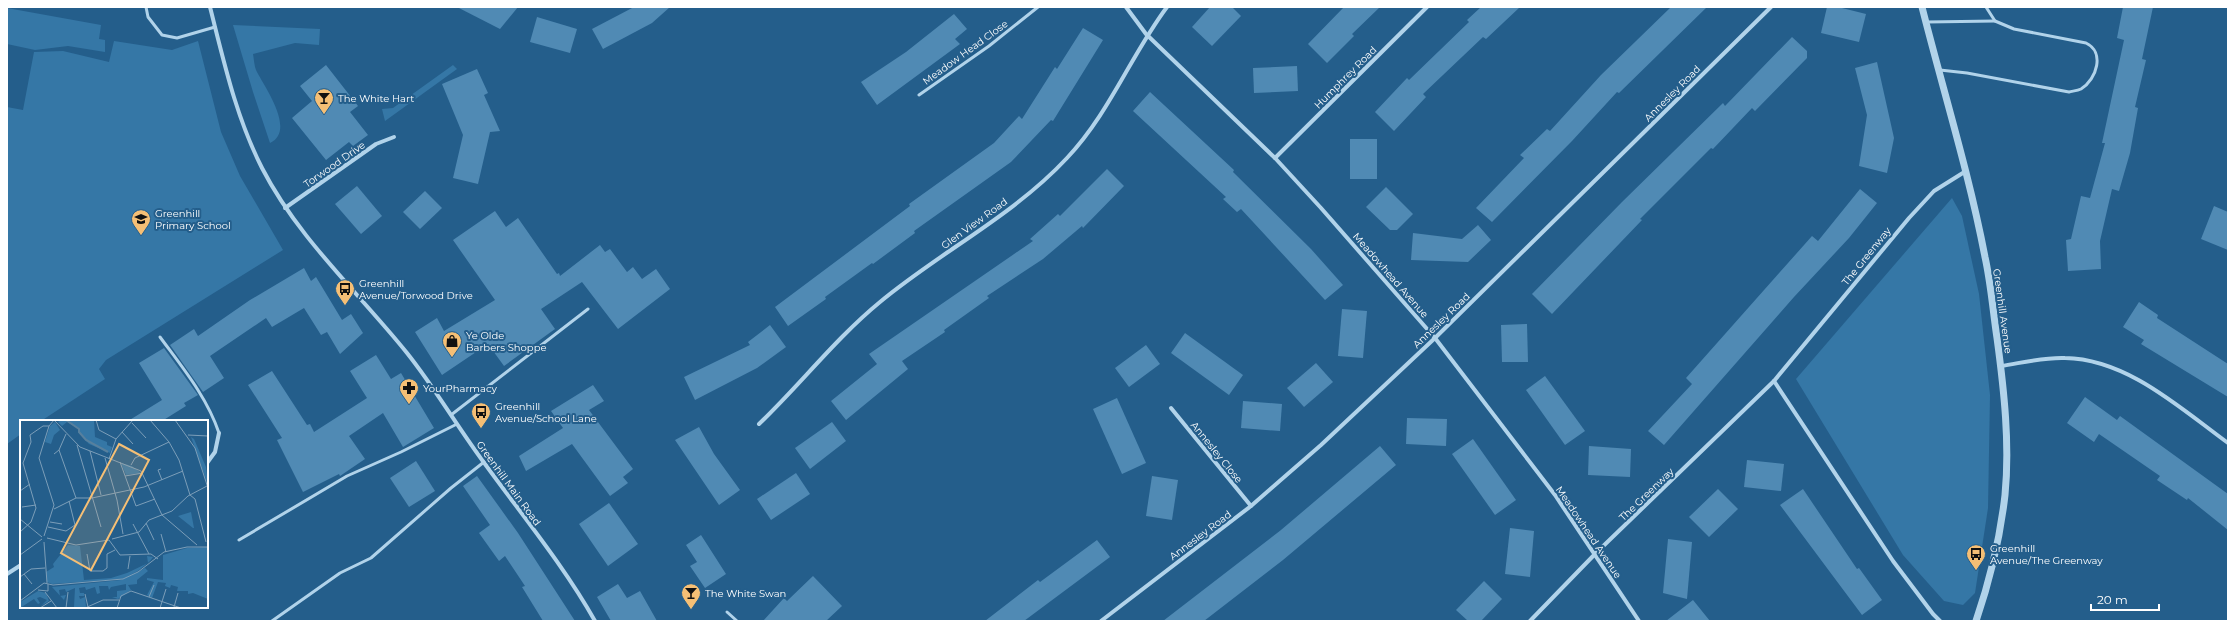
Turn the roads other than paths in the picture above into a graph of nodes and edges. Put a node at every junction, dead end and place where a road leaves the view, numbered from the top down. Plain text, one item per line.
1 (146, 7) edge
2 (210, 7) edge
3 (1038, 7) edge
4 (1126, 7) edge
5 (1167, 7) edge
6 (1427, 7) edge
7 (1771, 7) edge
8 (1922, 7) edge
9 (1986, 7) edge
10 (1926, 22) junction
11 (1995, 22) junction
12 (215, 26) junction
13 (1146, 34) junction
14 (1937, 70) junction
15 (919, 95) dead end
16 (394, 137) dead end
17 (1274, 158) junction
18 (1966, 171) junction
19 (286, 208) junction
20 (588, 309) dead end
21 (160, 337) dead end
22 (1435, 338) junction
23 (2001, 366) junction
24 (1774, 381) junction
25 (1171, 408) dead end
26 (451, 415) junction
27 (457, 424) junction
28 (758, 424) dead end
29 (219, 433) joint
30 (2228, 443) edge
31 (208, 462) edge
32 (484, 462) junction
33 (1251, 506) junction
34 (239, 540) dead end
35 (1595, 554) junction
36 (20, 567) edge
37 (7, 574) edge
38 (727, 612) dead end
39 (272, 621) edge
40 (595, 621) edge
41 (737, 621) edge
42 (1101, 621) edge
43 (1530, 621) edge
44 (1639, 621) edge
45 (1940, 621) edge
46 (1976, 621) edge

1 - 12 lane
2 - 12 street, Greenhill Main Road
3 - 15 lane, Meadow Head Close
4 - 13 street, Meadowhead Avenue
5 - 13 street, Glen View Road
6 - 17 street, Humphrey Road
7 - 22 street, Annesley Road
8 - 10 street, Greenhill Avenue
9 - 11 lane
10 - 11 lane
10 - 14 street, Greenhill Avenue
11 - 14 lane
12 - 19 street, Greenhill Main Road
13 - 17 street, Meadowhead Avenue
13 - 28 street, Glen View Road
14 - 18 street, Greenhill Avenue
16 - 19 street, Torwood Drive
17 - 22 street, Meadowhead Avenue
18 - 23 street, Greenhill Avenue
18 - 24 street, The Greenway
19 - 26 street, Greenhill Main Road
20 - 26 lane
21 - 29 lane
22 - 33 street, Annesley Road
22 - 35 street, Meadowhead Avenue
23 - 30 street
23 - 46 street, Greenhill Avenue
24 - 35 street, The Greenway
24 - 45 street
25 - 33 street, Annesley Close
26 - 27 street, Greenhill Main Road
27 - 32 street, Greenhill Main Road
27 - 34 lane
29 - 31 street
32 - 39 lane
32 - 40 street, Greenhill Main Road
33 - 42 street, Annesley Road
35 - 43 street, The Greenway
35 - 44 street, Meadowhead Avenue
36 - 37 street
38 - 41 lane

